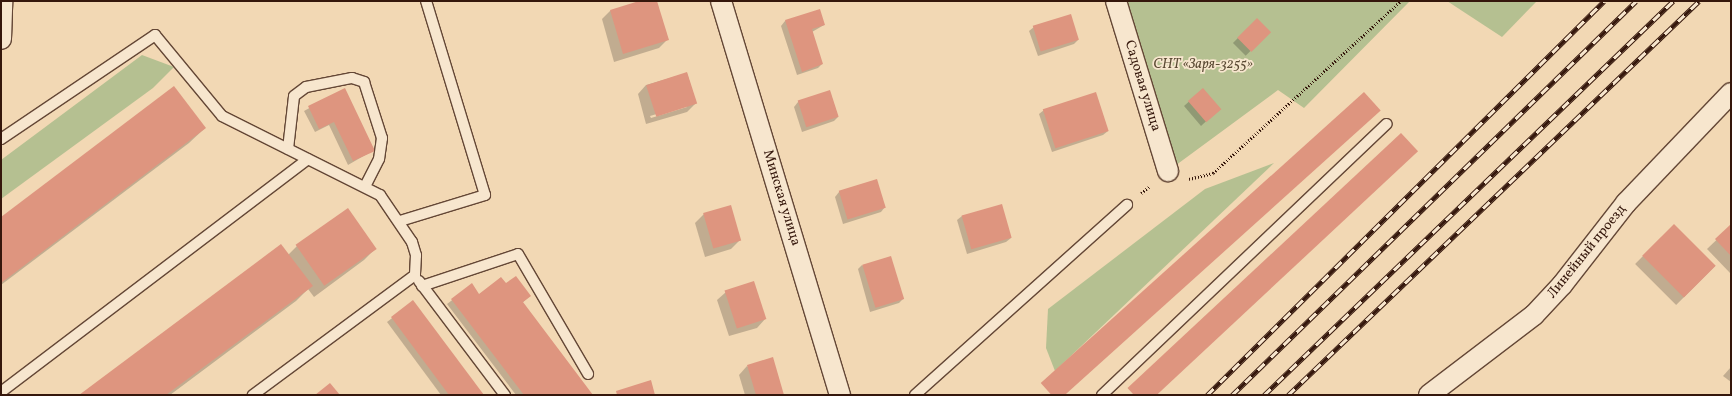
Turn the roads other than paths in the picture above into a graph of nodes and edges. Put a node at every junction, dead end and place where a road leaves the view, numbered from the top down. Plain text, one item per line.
1 (2, 1) edge
2 (426, 1) edge
3 (721, 1) edge
4 (1116, 1) edge
5 (1, 38) edge
6 (1731, 93) edge
7 (1388, 124) dead end
8 (1, 139) edge
9 (288, 149) junction
10 (308, 159) junction
11 (1168, 171) road end
12 (365, 187) junction
13 (1127, 205) road end
14 (400, 221) junction
15 (415, 275) junction
16 (422, 286) junction
17 (588, 374) dead end
18 (1, 392) edge
19 (253, 395) edge
20 (505, 395) edge
21 (840, 395) edge
22 (915, 395) edge
23 (1102, 395) edge
24 (1429, 395) edge

1 - 5 street
2 - 14 lane
3 - 21 street, Минская улица
4 - 11 street, Садовая улица
6 - 24 street, Линейный проезд
7 - 23 lane
8 - 9 lane
9 - 10 lane
9 - 12 lane
10 - 12 lane
10 - 18 lane
12 - 14 lane
13 - 22 lane
14 - 15 lane
15 - 16 lane
15 - 19 lane
16 - 17 lane
16 - 20 lane

